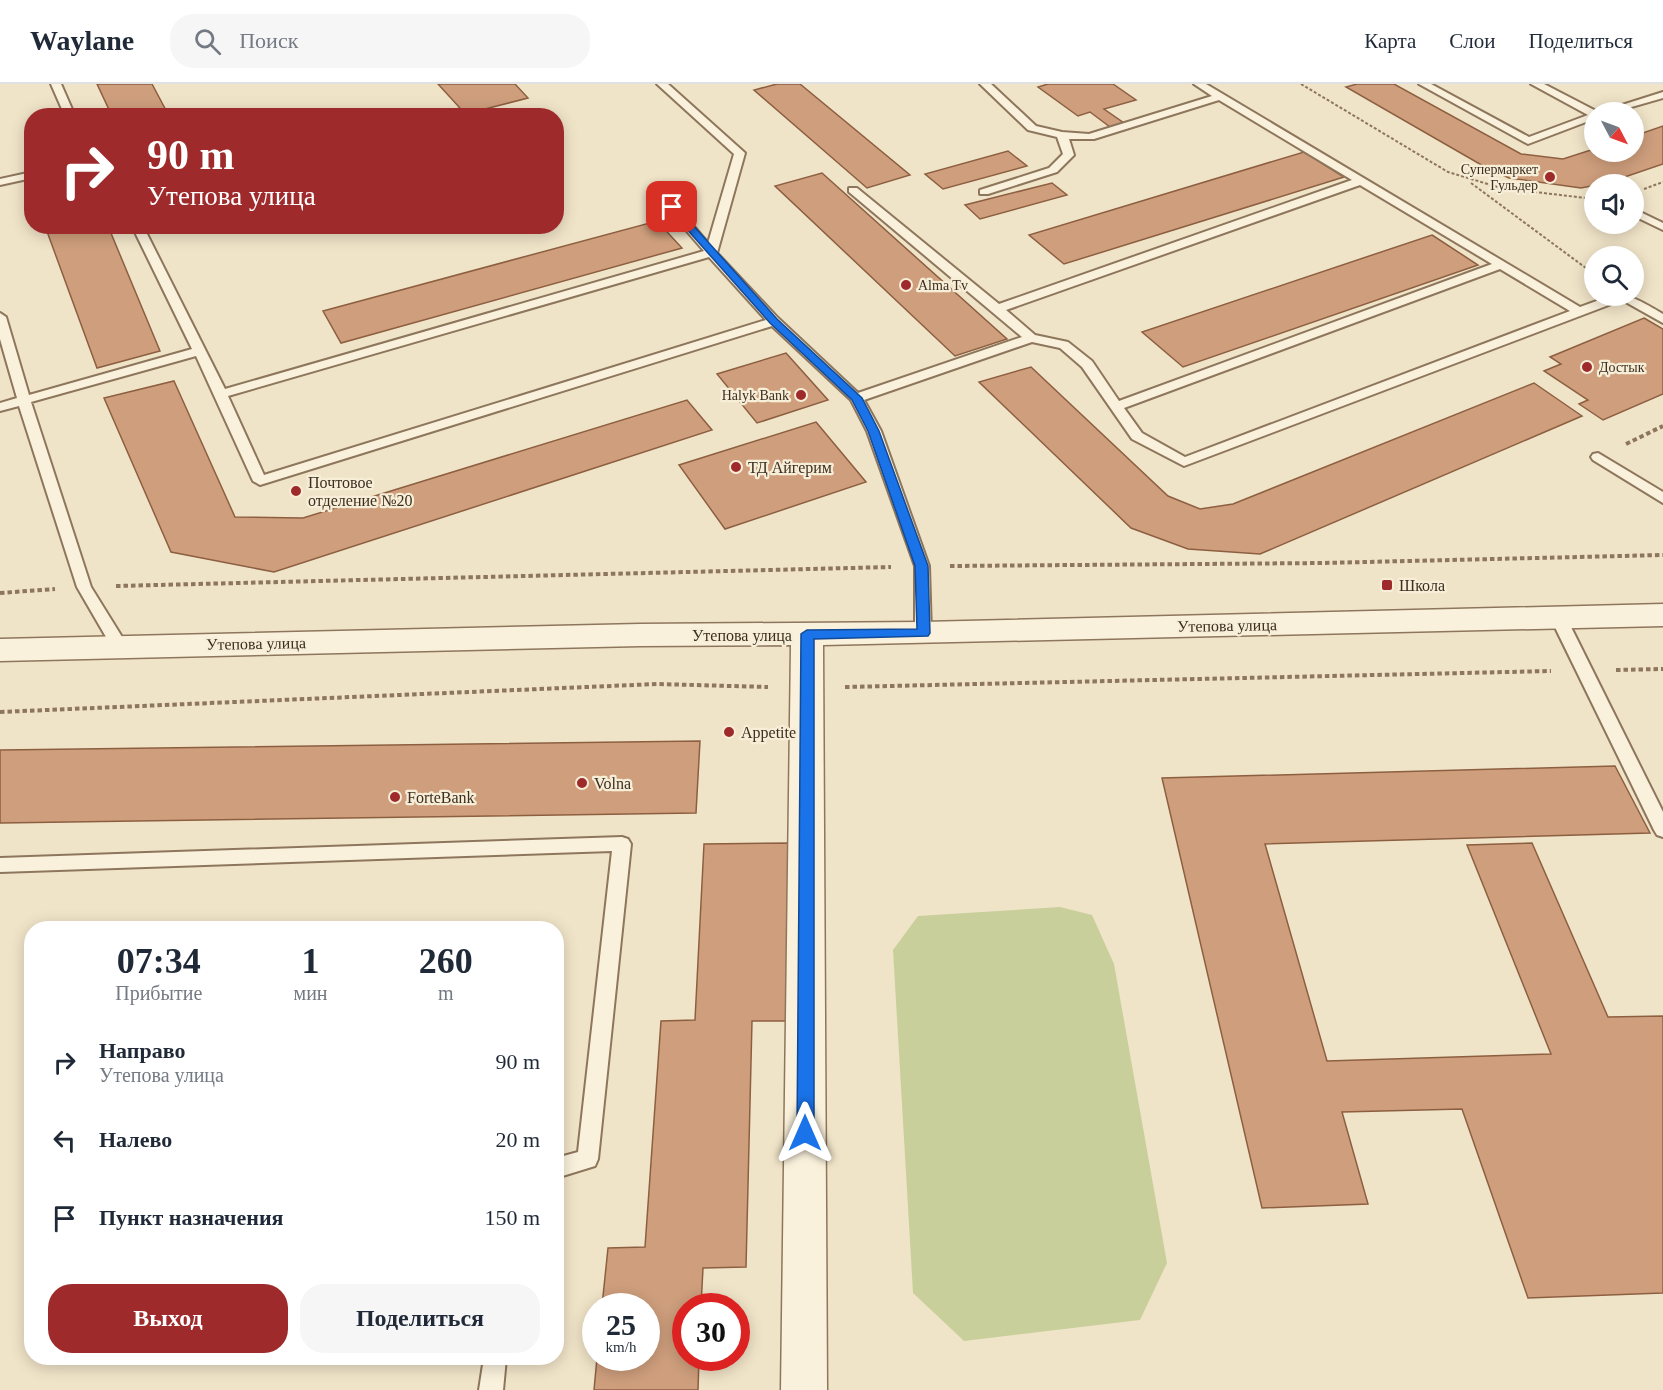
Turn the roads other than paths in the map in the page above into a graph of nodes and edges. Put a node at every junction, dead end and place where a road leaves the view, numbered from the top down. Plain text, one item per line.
1 (56, 84) edge
2 (662, 84) edge
3 (985, 84) edge
4 (1199, 84) edge
5 (1424, 84) edge
6 (1536, 84) edge
7 (1663, 95) edge
8 (1218, 97) junction
9 (1639, 102) edge
10 (66, 108) edge
11 (1584, 110) edge
12 (1584, 119) edge
13 (1062, 135) junction
14 (24, 177) edge
15 (1361, 181) junction
16 (0, 182) edge
17 (853, 190) dead end
18 (659, 192) dead end
19 (984, 192) dead end
20 (1644, 217) edge
21 (1663, 227) edge
22 (140, 234) edge
23 (711, 253) junction
24 (1501, 265) junction
25 (1589, 306) edge
26 (1641, 306) edge
27 (997, 309) junction
28 (1577, 310) junction
29 (0, 317) edge
30 (1663, 319) edge
31 (774, 321) junction
32 (1031, 338) junction
33 (201, 351) junction
34 (221, 393) junction
35 (856, 398) junction
36 (24, 401) junction
37 (0, 407) edge
38 (1116, 407) junction
39 (1598, 457) road end
40 (1663, 498) edge
41 (1663, 615) edge
42 (1558, 617) junction
43 (923, 633) junction
44 (807, 634) junction
45 (119, 645) junction
46 (0, 650) edge
47 (1663, 830) edge
48 (0, 865) edge
49 (564, 1166) edge
50 (494, 1365) edge
51 (491, 1390) edge
52 (804, 1390) edge

1 - 10 lane
2 - 23 lane
3 - 13 lane
4 - 8 lane
5 - 12 lane
6 - 11 lane
7 - 9 lane
8 - 13 lane
8 - 15 lane
13 - 19 lane
14 - 16 lane
15 - 24 lane
15 - 27 lane
17 - 27 lane
18 - 23 lane
20 - 21 lane
22 - 33 lane
23 - 31 lane
23 - 34 lane
24 - 28 lane
24 - 38 lane
25 - 28 lane
26 - 30 lane
27 - 32 lane
28 - 38 lane
29 - 36 lane
31 - 34 lane
31 - 35 lane
32 - 35 lane
32 - 38 lane
33 - 34 lane
33 - 36 lane
35 - 43 lane
36 - 37 lane
36 - 45 lane
39 - 40 lane
41 - 42 street, Утепова улица
42 - 43 street, Утепова улица
42 - 47 lane
43 - 44 street, Утепова улица
44 - 45 street, Утепова улица
44 - 52 street
45 - 46 street, Утепова улица
48 - 49 lane
50 - 51 lane

